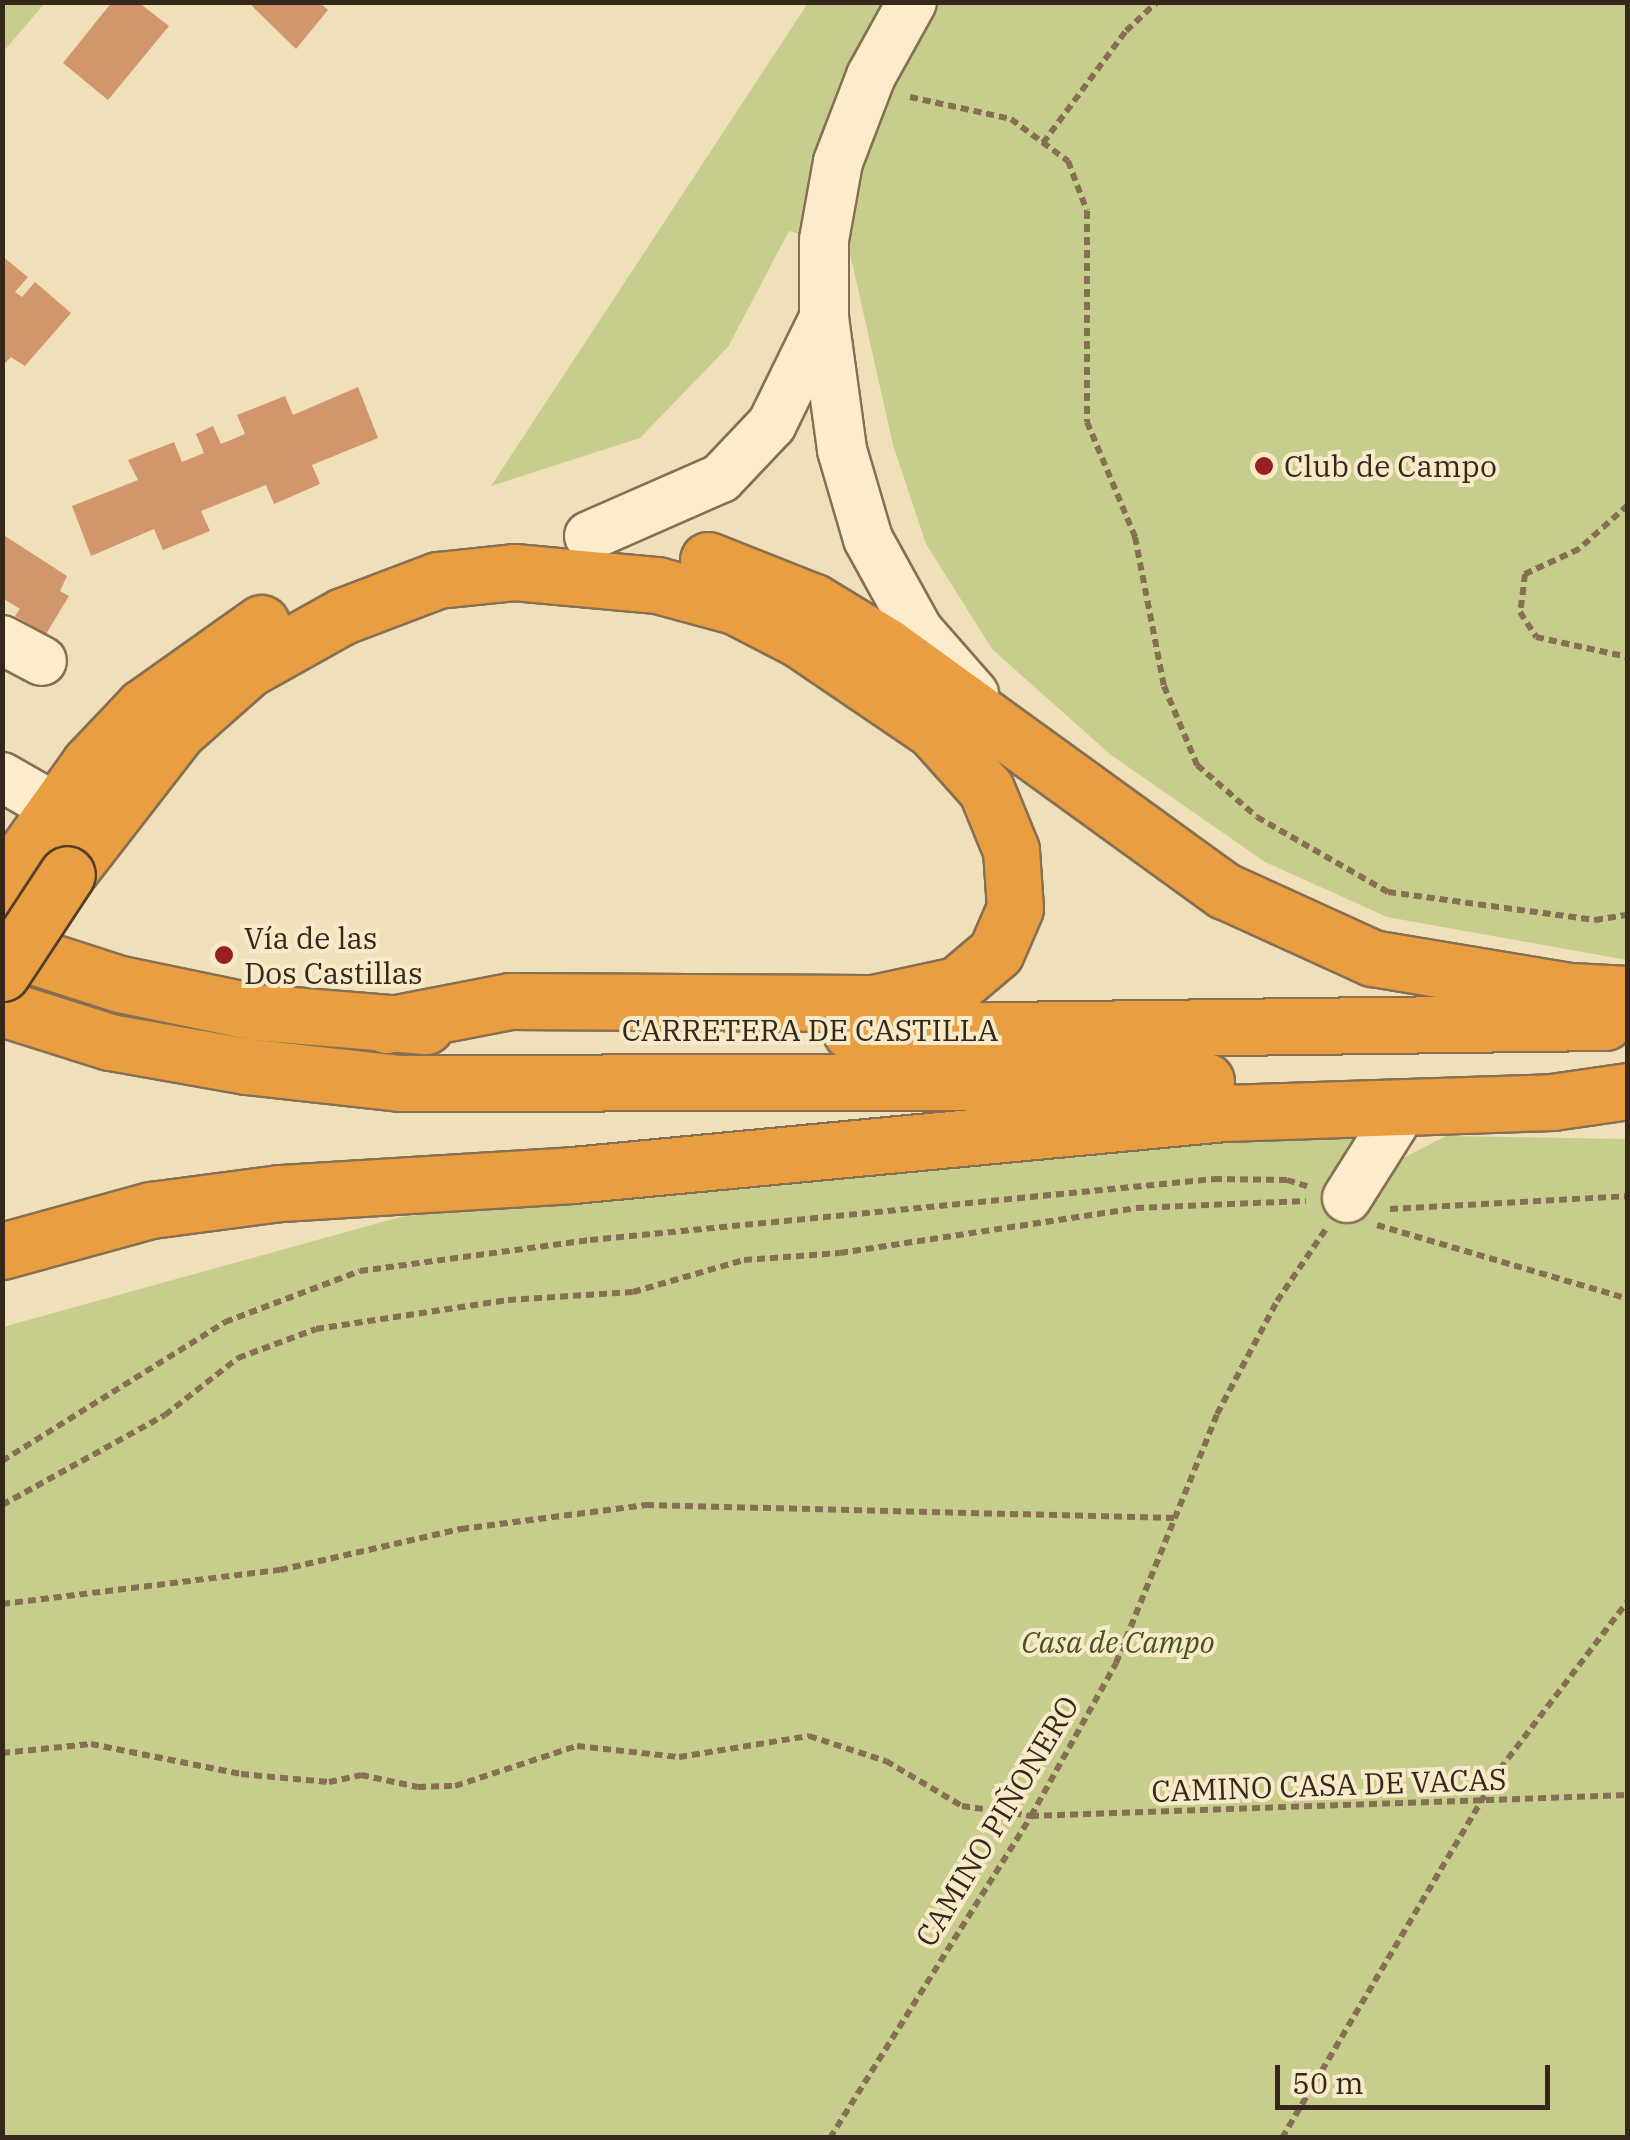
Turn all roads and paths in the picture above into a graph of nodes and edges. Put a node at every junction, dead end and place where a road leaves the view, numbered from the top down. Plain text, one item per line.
1 (912, 2) edge
2 (1156, 2) edge
3 (910, 98) dead end
4 (1044, 143) junction
5 (824, 318) junction
6 (1628, 505) edge
7 (589, 536) junction
8 (1628, 657) edge
9 (1005, 731) junction
10 (2, 777) edge
11 (38, 854) edge
12 (1628, 916) edge
13 (2, 946) edge
14 (2, 973) edge
15 (1628, 994) edge
16 (2, 1008) edge
17 (1628, 1021) edge
18 (386, 1025) junction
19 (1628, 1081) edge
20 (1628, 1091) edge
21 (1403, 1109) junction
22 (1339, 1196) junction
23 (1628, 1196) edge
24 (5, 1248) edge
25 (1628, 1299) edge
26 (2, 1461) edge
27 (2, 1505) edge
28 (1175, 1518) junction
29 (1628, 1601) edge
30 (2, 1604) edge
31 (2, 1753) edge
32 (1628, 1796) edge
33 (1478, 1804) junction
34 (1032, 1816) junction
35 (830, 2138) edge
36 (1282, 2138) edge

1 - 5 lane
2 - 4 path
3 - 4 path
4 - 12 path
5 - 7 lane
5 - 9 lane
6 - 8 path
7 - 9 highway
7 - 11 highway
9 - 15 highway
10 - 11 lane
11 - 14 highway, bridge
11 - 18 highway
13 - 18 highway, CARRETERA DE CASTILLA
16 - 19 highway, CARRETERA DE CASTILLA
17 - 18 highway, CARRETERA DE CASTILLA
20 - 21 highway
21 - 22 lane
21 - 24 highway
22 - 23 path
22 - 25 path
22 - 26 path
22 - 27 path
22 - 28 path, CAMINO PIÑONERO
28 - 30 path
28 - 34 path, CAMINO PIÑONERO
29 - 33 path
31 - 34 path, CAMINO CASA DE VACAS
32 - 33 path, CAMINO CASA DE VACAS
33 - 34 path, CAMINO CASA DE VACAS
33 - 36 path
34 - 35 path, CAMINO PIÑONERO

